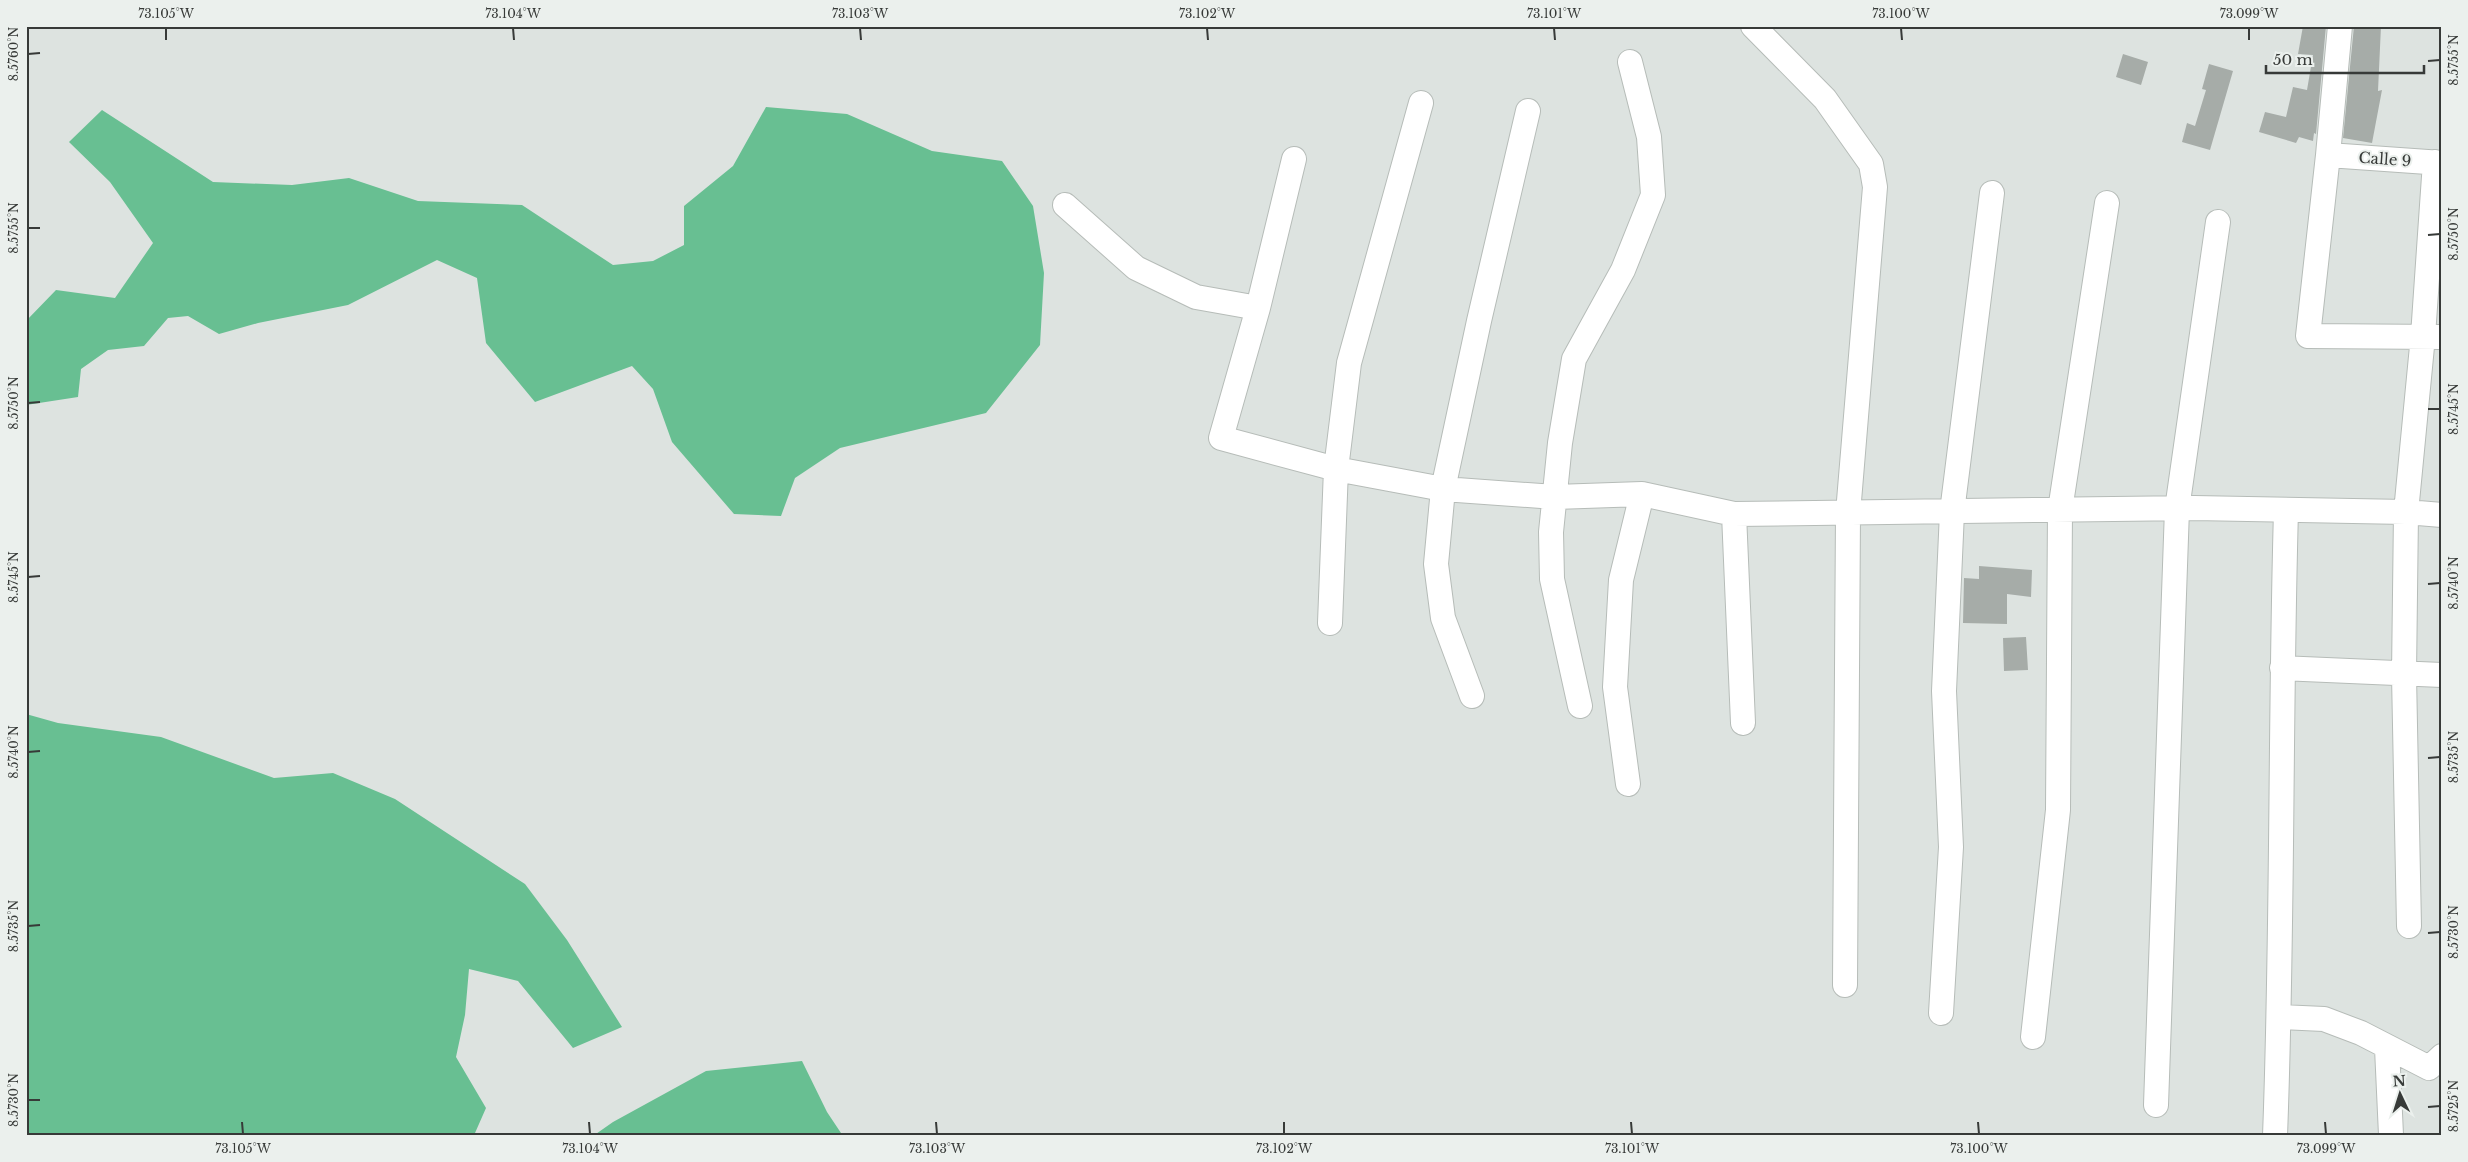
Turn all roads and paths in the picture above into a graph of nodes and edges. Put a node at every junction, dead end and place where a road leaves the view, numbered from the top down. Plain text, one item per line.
1 (1753, 26) edge
2 (2340, 26) edge
3 (1630, 62) dead end
4 (1421, 104) dead end
5 (1528, 111) dead end
6 (2328, 156) junction
7 (1294, 159) dead end
8 (2438, 163) edge
9 (1992, 193) dead end
10 (2107, 203) dead end
11 (1065, 205) dead end
12 (2218, 222) dead end
13 (1258, 308) junction
14 (2432, 336) edge
15 (1336, 469) junction
16 (1444, 489) junction
17 (1642, 494) junction
18 (1555, 497) junction
19 (2177, 508) junction
20 (2060, 510) junction
21 (2286, 511) junction
22 (1952, 512) junction
23 (2406, 512) junction
24 (1848, 513) junction
25 (1734, 514) junction
26 (2442, 515) edge
27 (1330, 623) dead end
28 (2282, 668) junction
29 (2404, 675) junction
30 (2442, 675) edge
31 (1472, 696) dead end
32 (1580, 706) dead end
33 (1744, 723) dead end
34 (1628, 784) dead end
35 (2409, 926) dead end
36 (1845, 985) dead end
37 (1941, 1013) dead end
38 (2280, 1016) junction
39 (2033, 1037) dead end
40 (2387, 1048) junction
41 (2442, 1056) edge
42 (2156, 1105) dead end
43 (2391, 1135) edge
44 (2275, 1136) edge

1 - 24 street
2 - 6 street
3 - 18 street
4 - 15 street
5 - 16 street
6 - 8 street, Calle 9
6 - 14 street
7 - 13 street
8 - 14 street
9 - 22 street
10 - 20 street
11 - 13 street
12 - 19 street
13 - 15 street
14 - 23 street
15 - 16 street
15 - 27 street
16 - 18 street
16 - 31 street
17 - 18 street
17 - 25 street
17 - 34 street
18 - 32 street
19 - 20 street
19 - 21 street
19 - 42 street
20 - 22 street
20 - 39 street
21 - 23 street
21 - 28 street
22 - 24 street
22 - 37 street
23 - 26 street
23 - 29 street
24 - 25 street
24 - 36 street
25 - 33 street
28 - 29 street
28 - 38 street
29 - 30 street
29 - 35 street
38 - 40 street
38 - 44 street
40 - 41 street
40 - 43 street

